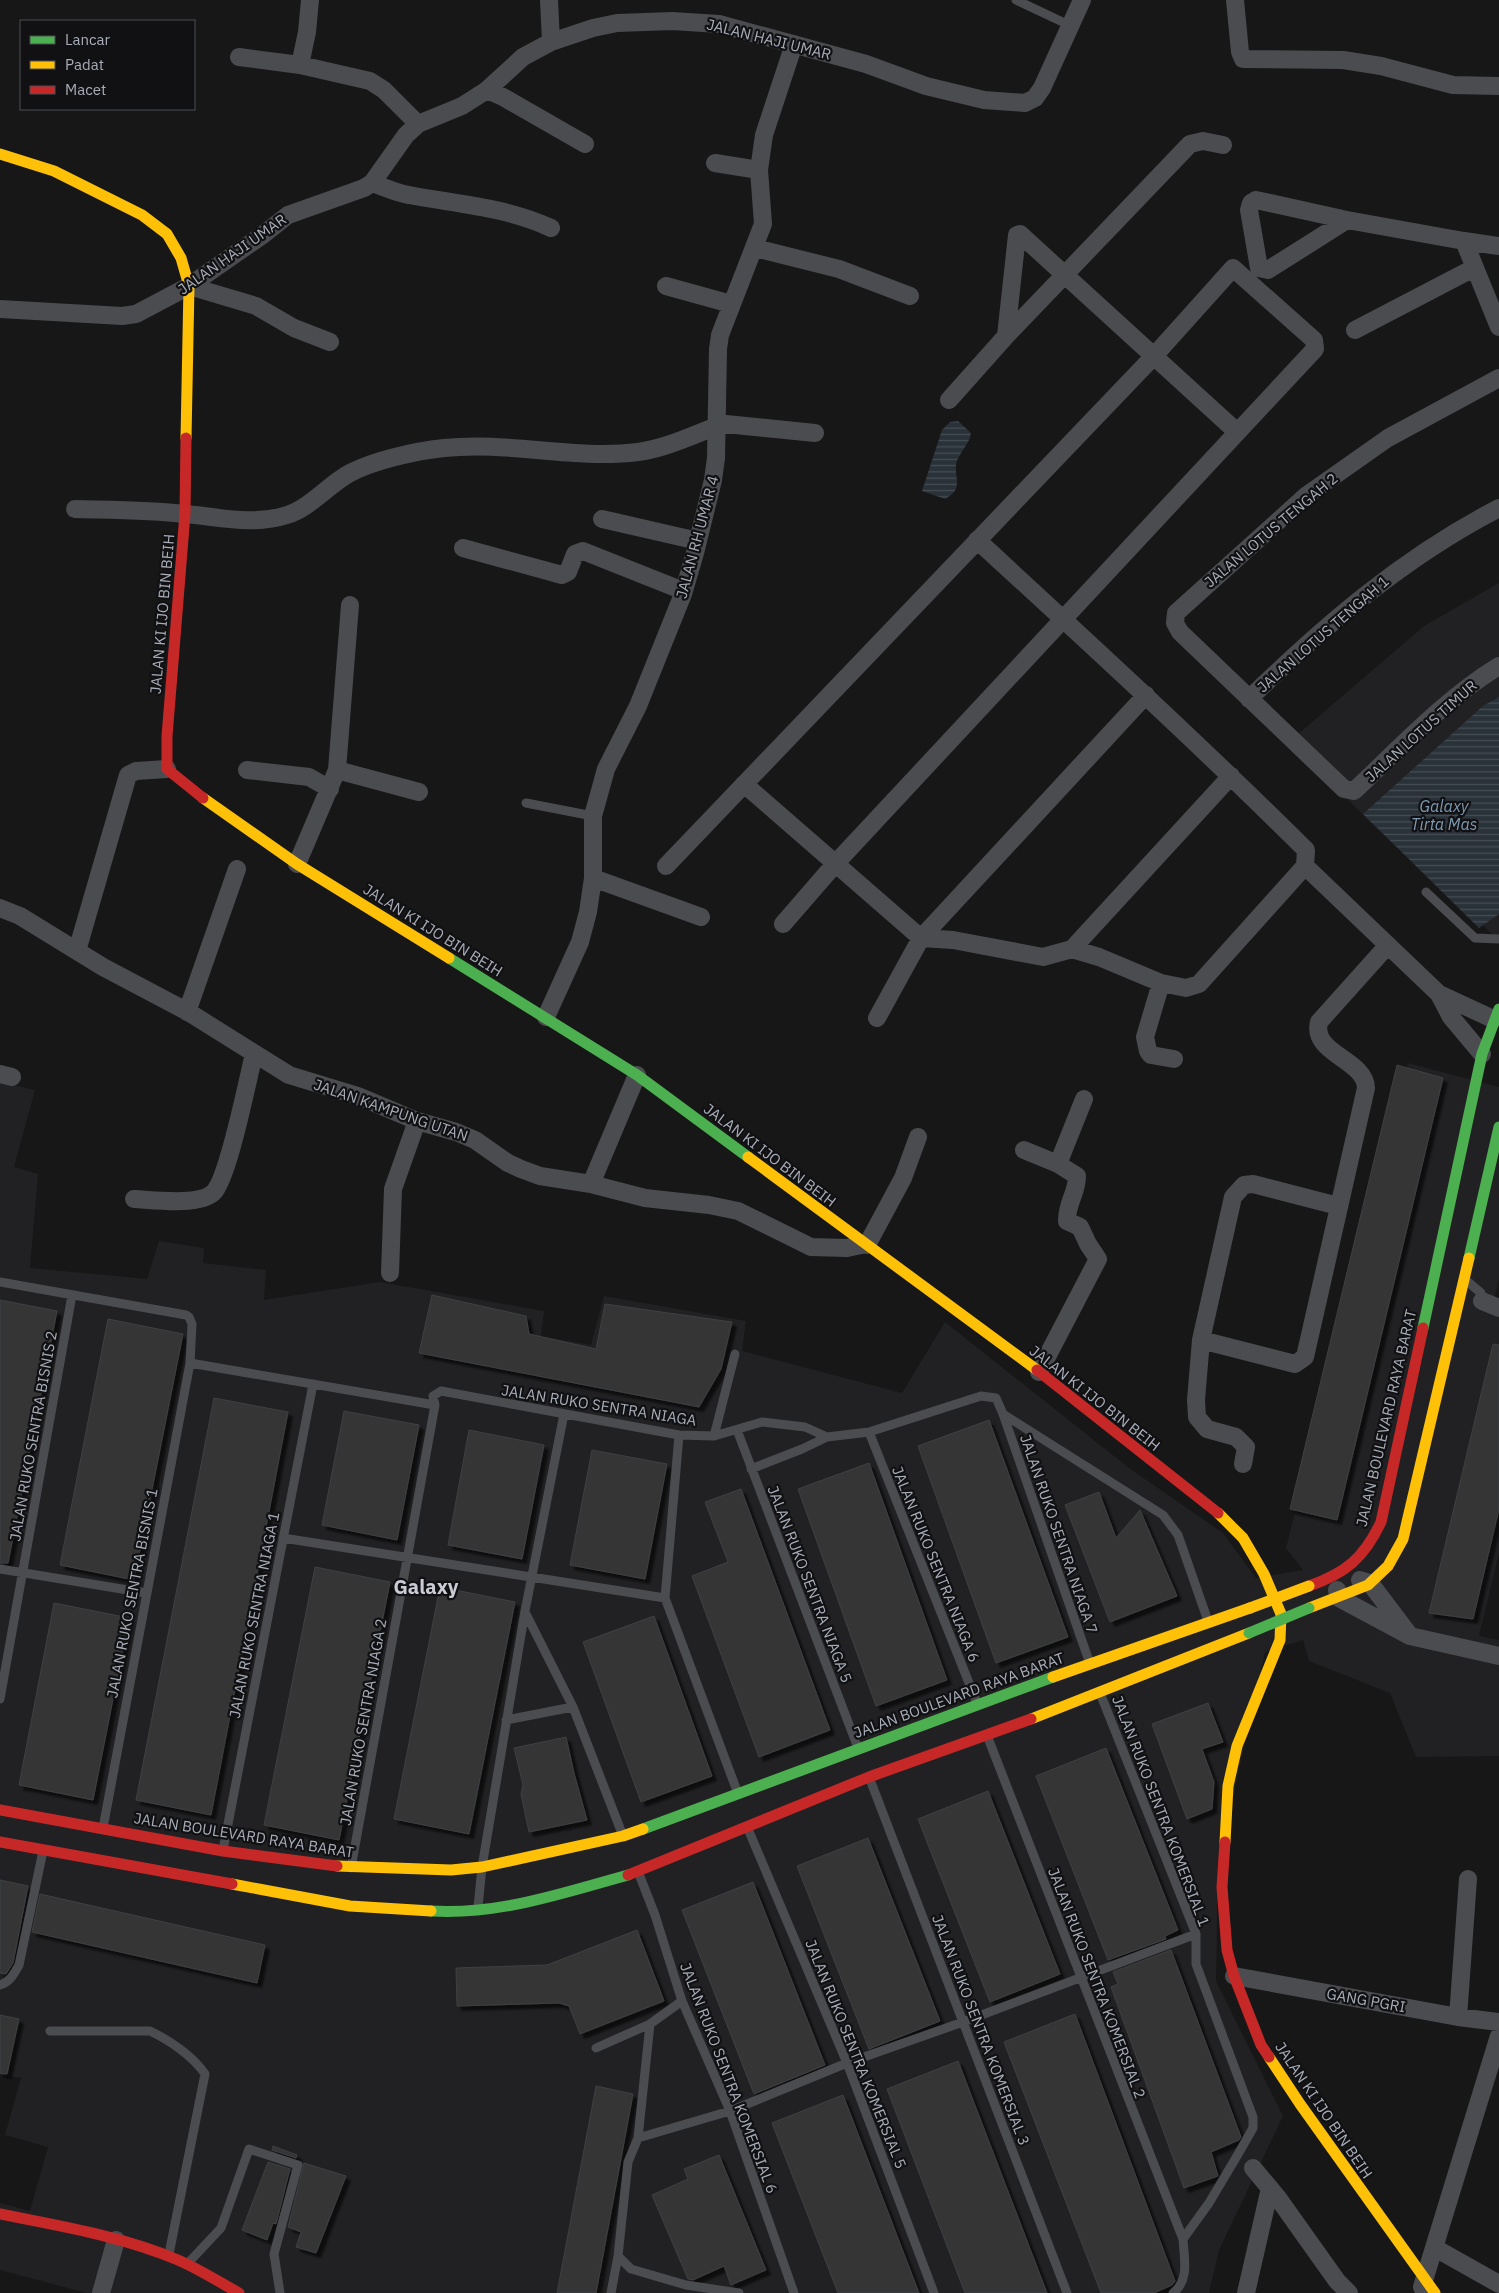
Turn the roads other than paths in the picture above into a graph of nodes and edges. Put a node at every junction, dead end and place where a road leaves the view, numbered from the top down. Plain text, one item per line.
1 (310, 0) edge
2 (549, 0) edge
3 (1016, 0) edge
4 (1082, 0) edge
5 (1234, 0) edge
6 (1071, 26) junction
7 (551, 42) junction
8 (794, 44) junction
9 (239, 57) dead end
10 (300, 65) junction
11 (1499, 86) edge
12 (486, 90) junction
13 (418, 124) junction
14 (585, 144) dead end
15 (1223, 145) dead end
16 (0, 154) edge
17 (715, 163) dead end
18 (759, 170) junction
19 (372, 183) junction
20 (1347, 220) junction
21 (551, 228) dead end
22 (1464, 241) junction
23 (1499, 246) edge
24 (755, 248) junction
25 (1474, 268) junction
26 (1065, 275) junction
27 (189, 286) junction
28 (666, 286) dead end
29 (910, 296) dead end
30 (731, 304) junction
31 (0, 309) edge
32 (1499, 327) edge
33 (1355, 330) dead end
34 (1006, 336) junction
35 (330, 342) dead end
36 (1154, 356) junction
37 (1499, 378) edge
38 (949, 400) dead end
39 (716, 424) junction
40 (1236, 432) junction
41 (815, 433) dead end
42 (1499, 508) edge
43 (76, 509) dead end
44 (185, 514) junction
45 (602, 519) dead end
46 (977, 540) junction
47 (698, 541) junction
48 (463, 548) dead end
49 (683, 594) junction
50 (350, 605) dead end
51 (1063, 620) junction
52 (1499, 666) edge
53 (1146, 695) junction
54 (1249, 699) junction
55 (167, 769) junction
56 (246, 770) dead end
57 (338, 770) junction
58 (1231, 776) junction
59 (744, 784) junction
60 (330, 789) junction
61 (419, 792) dead end
62 (526, 803) dead end
63 (593, 816) junction
64 (297, 864) junction
65 (835, 864) junction
66 (666, 866) dead end
67 (1305, 866) junction
68 (237, 869) dead end
69 (593, 878) junction
70 (1426, 892) dead end
71 (0, 908) edge
72 (701, 917) dead end
73 (783, 924) dead end
74 (921, 938) junction
75 (1499, 939) edge
76 (1388, 945) junction
77 (1072, 949) junction
78 (77, 951) junction
79 (1161, 983) junction
80 (1439, 994) junction
81 (188, 1012) junction
82 (1496, 1014) edge
83 (546, 1017) junction
84 (877, 1018) dead end
85 (254, 1054) junction
86 (1482, 1054) junction
87 (1174, 1059) dead end
88 (637, 1075) junction
89 (1084, 1099) dead end
90 (418, 1121) junction
91 (1499, 1126) edge
92 (918, 1137) dead end
93 (1024, 1150) dead end
94 (1058, 1164) junction
95 (591, 1184) junction
96 (134, 1199) dead end
97 (1338, 1206) junction
98 (866, 1245) junction
99 (390, 1273) dead end
100 (1465, 1280) junction
101 (0, 1282) edge
102 (72, 1295) junction
103 (1482, 1301) joint
104 (1499, 1308) edge
105 (1420, 1334) junction
106 (1201, 1340) junction
107 (1450, 1340) junction
108 (735, 1354) dead end
109 (190, 1363) junction
110 (1038, 1372) junction
111 (313, 1384) junction
112 (435, 1405) junction
113 (564, 1414) junction
114 (1003, 1414) junction
115 (737, 1430) junction
116 (869, 1432) junction
117 (679, 1435) junction
118 (714, 1436) junction
119 (827, 1437) junction
120 (1243, 1464) dead end
121 (751, 1469) junction
122 (283, 1538) junction
123 (407, 1557) junction
124 (0, 1569) edge
125 (22, 1573) junction
126 (531, 1577) junction
127 (1335, 1578) junction
128 (1370, 1583) junction
129 (146, 1593) junction
130 (665, 1598) junction
131 (1339, 1598) junction
132 (525, 1611) junction
133 (1213, 1634) junction
134 (1410, 1636) junction
135 (1171, 1649) junction
136 (1499, 1656) edge
137 (1090, 1663) junction
138 (1100, 1693) junction
139 (0, 1699) edge
140 (978, 1706) junction
141 (573, 1707) junction
142 (506, 1720) junction
143 (987, 1736) junction
144 (858, 1748) junction
145 (869, 1777) junction
146 (738, 1794) junction
147 (0, 1810) edge
148 (747, 1827) junction
149 (102, 1828) junction
150 (623, 1836) junction
151 (0, 1842) edge
152 (43, 1850) junction
153 (222, 1850) junction
154 (482, 1867) junction
155 (351, 1868) junction
156 (638, 1872) junction
157 (1468, 1878) dead end
158 (478, 1909) junction
159 (1196, 1934) junction
160 (1234, 1976) junction
161 (1080, 1977) junction
162 (0, 1985) edge
163 (682, 2001) junction
164 (1458, 2016) junction
165 (963, 2022) junction
166 (1499, 2022) edge
167 (650, 2024) junction
168 (50, 2031) dead end
169 (1499, 2036) edge
170 (596, 2048) dead end
171 (847, 2063) junction
172 (730, 2111) junction
173 (638, 2138) junction
174 (1253, 2168) dead end
175 (1270, 2188) junction
176 (0, 2214) edge
177 (1183, 2239) junction
178 (116, 2240) junction
179 (1434, 2248) junction
180 (168, 2256) junction
181 (618, 2256) junction
182 (186, 2264) junction
183 (1499, 2284) edge
184 (1426, 2288) edge
185 (1340, 2289) edge
186 (102, 2293) edge
187 (239, 2293) edge
188 (280, 2293) edge
189 (611, 2293) edge
190 (739, 2293) edge
191 (794, 2293) edge
192 (934, 2293) edge
193 (1067, 2293) edge
194 (1173, 2293) edge
195 (1246, 2293) edge

1 - 10 street
2 - 7 street
3 - 6 lane
4 - 6 street, JALAN HAJI UMAR
5 - 11 street
6 - 8 street, JALAN HAJI UMAR
7 - 8 street, JALAN HAJI UMAR
7 - 12 street, JALAN HAJI UMAR
8 - 18 street, JALAN RH UMAR 4
9 - 10 street
10 - 13 street
12 - 13 street, JALAN HAJI UMAR
12 - 14 street
13 - 19 street, JALAN HAJI UMAR
15 - 26 street
16 - 27 main road, JALAN KI IJO BIN BEIH
17 - 18 street
18 - 24 street, JALAN RH UMAR 4
19 - 21 street
19 - 27 street, JALAN HAJI UMAR
20 - 20 street
20 - 22 street
22 - 23 street
22 - 25 street
24 - 29 street
24 - 30 street, JALAN RH UMAR 4
25 - 32 street
25 - 33 street
26 - 34 street
26 - 34 street
26 - 36 street
27 - 31 street, JALAN HAJI UMAR
27 - 35 street
27 - 44 main road, JALAN KI IJO BIN BEIH
28 - 30 street
30 - 39 street, JALAN RH UMAR 4
34 - 38 street
36 - 40 street
36 - 40 street
36 - 46 street
37 - 54 street, JALAN LOTUS TENGAH 2
39 - 41 street
39 - 44 street
39 - 47 street, JALAN RH UMAR 4
40 - 51 street
42 - 54 street, JALAN LOTUS TENGAH 1
43 - 44 street
44 - 55 main road, JALAN KI IJO BIN BEIH
45 - 47 street
46 - 51 street
46 - 59 street
47 - 49 street, JALAN RH UMAR 4
48 - 49 street
49 - 63 street, JALAN RH UMAR 4
50 - 57 street
51 - 53 street
51 - 65 street
52 - 54 street, JALAN LOTUS TIMUR
53 - 58 street
53 - 74 street
55 - 64 main road, JALAN KI IJO BIN BEIH
55 - 78 street
56 - 60 street
57 - 60 street
57 - 61 street
58 - 67 street
58 - 77 street
59 - 65 street
59 - 66 street
60 - 64 street
62 - 63 lane
63 - 69 street, JALAN RH UMAR 4
64 - 83 main road, JALAN KI IJO BIN BEIH
65 - 73 street
65 - 74 street
67 - 76 street
67 - 79 street
68 - 81 street
69 - 72 street
69 - 83 street, JALAN RH UMAR 4
70 - 75 lane
71 - 78 street, JALAN KAMPUNG UTAN
74 - 77 street
74 - 84 street
76 - 80 street
76 - 97 street
77 - 79 street
78 - 81 street, JALAN KAMPUNG UTAN
79 - 87 street
80 - 82 street
80 - 86 street
81 - 85 street, JALAN KAMPUNG UTAN
82 - 86 main road, JALAN BOULEVARD RAYA BARAT
83 - 88 main road, JALAN KI IJO BIN BEIH
85 - 90 street, JALAN KAMPUNG UTAN
85 - 96 street
86 - 105 main road, JALAN BOULEVARD RAYA BARAT
88 - 95 street
88 - 98 main road, JALAN KI IJO BIN BEIH
89 - 94 street
90 - 95 street, JALAN KAMPUNG UTAN
90 - 99 street
91 - 100 main road, JALAN BOULEVARD RAYA BARAT
92 - 98 street
93 - 94 street
94 - 110 street
95 - 98 street, JALAN KAMPUNG UTAN
97 - 106 street
97 - 106 street
98 - 110 main road, JALAN KI IJO BIN BEIH
100 - 103 lane
100 - 107 main road, JALAN BOULEVARD RAYA BARAT
101 - 102 lane
102 - 109 lane, JALAN RUKO SENTRA BISNIS 1
102 - 125 lane, JALAN RUKO SENTRA BISNIS 2
103 - 104 street
105 - 107 main road
105 - 127 main road, JALAN BOULEVARD RAYA BARAT
106 - 120 street
107 - 128 main road, JALAN BOULEVARD RAYA BARAT
108 - 118 lane
109 - 111 lane
109 - 129 lane, JALAN RUKO SENTRA BISNIS 1
110 - 160 main road, JALAN KI IJO BIN BEIH
111 - 112 lane
111 - 122 lane, JALAN RUKO SENTRA NIAGA 1
112 - 113 lane, JALAN RUKO SENTRA NIAGA
112 - 123 lane, JALAN RUKO SENTRA NIAGA 2
113 - 117 lane, JALAN RUKO SENTRA NIAGA
113 - 126 lane
114 - 116 lane
114 - 133 lane
114 - 137 lane, JALAN RUKO SENTRA NIAGA 7
115 - 118 lane, JALAN RUKO SENTRA NIAGA
115 - 119 lane, JALAN RUKO SENTRA NIAGA
115 - 121 lane, JALAN RUKO SENTRA NIAGA 5
116 - 119 lane
116 - 140 lane, JALAN RUKO SENTRA NIAGA 6
117 - 118 lane, JALAN RUKO SENTRA NIAGA
117 - 130 lane
119 - 121 lane
121 - 144 lane, JALAN RUKO SENTRA NIAGA 5
122 - 123 lane
122 - 153 lane, JALAN RUKO SENTRA NIAGA 1
123 - 126 lane
123 - 155 lane, JALAN RUKO SENTRA NIAGA 2
124 - 125 lane
125 - 129 lane
125 - 139 lane, JALAN RUKO SENTRA BISNIS 2
126 - 130 lane
126 - 132 lane
127 - 128 street
127 - 131 street
127 - 133 main road, JALAN BOULEVARD RAYA BARAT, bridge
128 - 131 main road, JALAN BOULEVARD RAYA BARAT
128 - 134 street
129 - 149 lane, JALAN RUKO SENTRA BISNIS 1
130 - 146 lane
131 - 133 main road, JALAN BOULEVARD RAYA BARAT, bridge
131 - 134 street
132 - 141 lane
132 - 142 lane
133 - 135 main road, JALAN BOULEVARD RAYA BARAT
133 - 135 main road, JALAN BOULEVARD RAYA BARAT
134 - 136 street
135 - 137 main road, JALAN BOULEVARD RAYA BARAT
135 - 138 main road, JALAN BOULEVARD RAYA BARAT
137 - 140 main road, JALAN BOULEVARD RAYA BARAT
138 - 143 main road, JALAN BOULEVARD RAYA BARAT
138 - 159 lane, JALAN RUKO SENTRA KOMERSIAL 1
140 - 144 main road, JALAN BOULEVARD RAYA BARAT
141 - 142 lane
141 - 150 lane
142 - 154 lane
143 - 145 main road, JALAN BOULEVARD RAYA BARAT
143 - 161 lane, JALAN RUKO SENTRA KOMERSIAL 2
144 - 145 main road
144 - 146 main road, JALAN BOULEVARD RAYA BARAT
145 - 148 main road, JALAN BOULEVARD RAYA BARAT
145 - 165 lane, JALAN RUKO SENTRA KOMERSIAL 3
146 - 150 main road, JALAN BOULEVARD RAYA BARAT
147 - 149 main road, JALAN BOULEVARD RAYA BARAT
148 - 156 main road, JALAN BOULEVARD RAYA BARAT
148 - 171 lane, JALAN RUKO SENTRA KOMERSIAL 5
149 - 153 main road, JALAN BOULEVARD RAYA BARAT
150 - 154 main road, JALAN BOULEVARD RAYA BARAT
151 - 152 main road, JALAN BOULEVARD RAYA BARAT
152 - 158 main road, JALAN BOULEVARD RAYA BARAT
152 - 162 lane
153 - 155 main road, JALAN BOULEVARD RAYA BARAT
154 - 155 main road, JALAN BOULEVARD RAYA BARAT
154 - 158 lane
156 - 158 main road, JALAN BOULEVARD RAYA BARAT
156 - 163 lane, JALAN RUKO SENTRA KOMERSIAL 6
157 - 164 street
159 - 161 lane
159 - 177 lane, JALAN RUKO SENTRA KOMERSIAL 1
160 - 164 street, GANG PGRI
160 - 184 main road, JALAN KI IJO BIN BEIH
161 - 165 lane
161 - 177 lane, JALAN RUKO SENTRA KOMERSIAL 2
163 - 167 lane
163 - 172 lane, JALAN RUKO SENTRA KOMERSIAL 6
164 - 166 street, GANG PGRI
165 - 171 lane
165 - 193 lane, JALAN RUKO SENTRA KOMERSIAL 3
167 - 170 lane
167 - 173 lane
168 - 180 lane
169 - 179 street
171 - 172 lane
171 - 192 lane, JALAN RUKO SENTRA KOMERSIAL 5
172 - 173 lane
172 - 191 lane, JALAN RUKO SENTRA KOMERSIAL 6
173 - 181 lane
174 - 175 street
175 - 185 street
175 - 195 street
176 - 178 main road
177 - 194 lane, JALAN RUKO SENTRA KOMERSIAL 2
178 - 180 main road
178 - 186 street
179 - 183 street
179 - 184 street
180 - 182 main road
181 - 189 lane
181 - 190 lane
182 - 187 main road
182 - 188 lane

